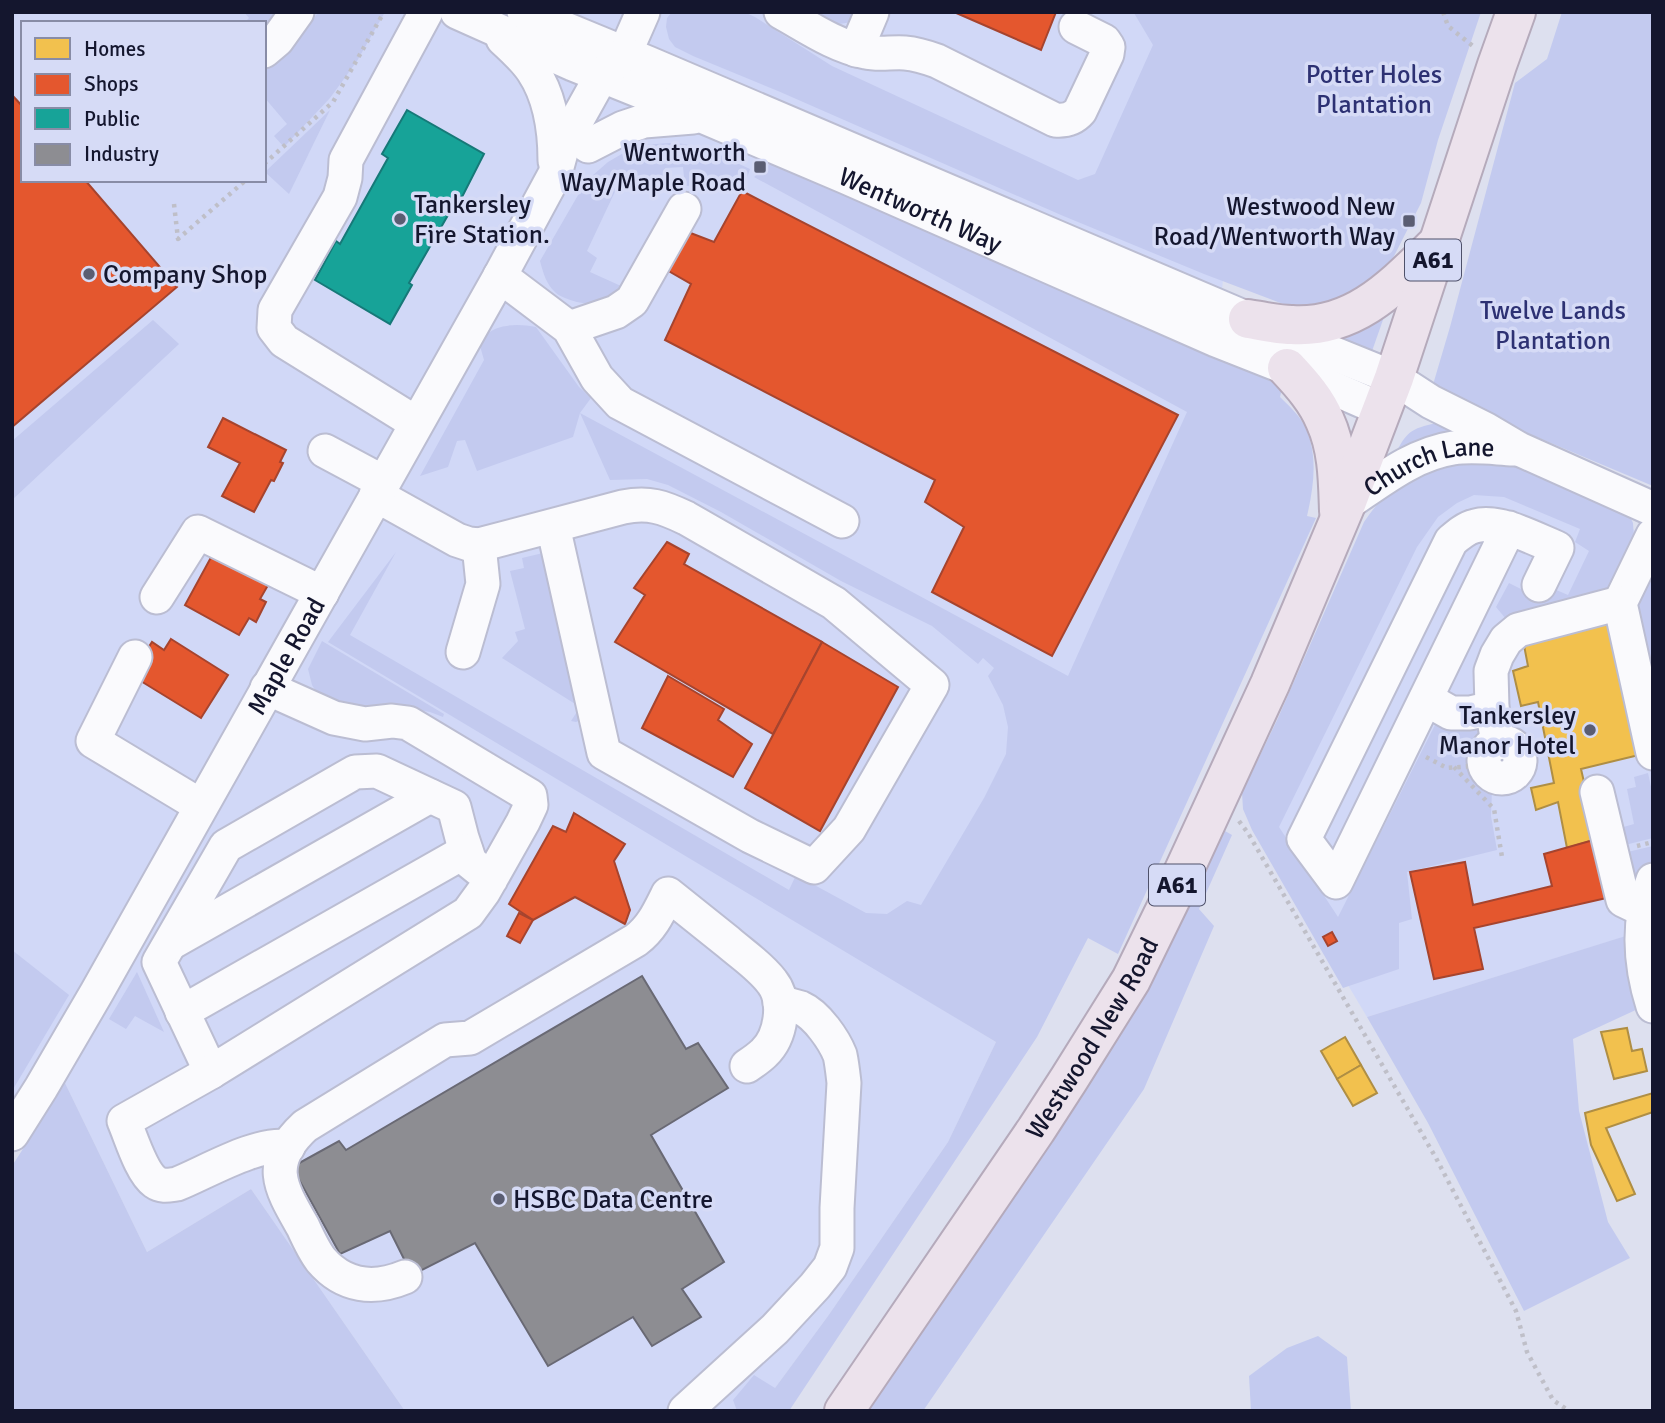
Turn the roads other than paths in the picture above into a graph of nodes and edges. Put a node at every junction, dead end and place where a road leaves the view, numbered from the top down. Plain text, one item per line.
1 (297, 12) edge
2 (426, 12) edge
3 (457, 12) edge
4 (524, 12) edge
5 (643, 12) edge
6 (781, 12) edge
7 (872, 12) edge
8 (1516, 12) edge
9 (1076, 27) dead end
10 (494, 30) junction
11 (266, 49) edge
12 (856, 50) junction
13 (616, 71) junction
14 (702, 116) junction
15 (588, 146) junction
16 (555, 174) junction
17 (684, 209) dead end
18 (1439, 242) junction
19 (500, 276) junction
20 (1248, 319) junction
21 (569, 328) junction
22 (1287, 368) junction
23 (1388, 394) junction
24 (416, 423) junction
25 (1520, 449) junction
26 (325, 451) dead end
27 (380, 489) junction
28 (1653, 509) edge
29 (1343, 512) junction
30 (842, 522) dead end
31 (553, 526) junction
32 (1509, 528) junction
33 (1653, 535) edge
34 (479, 545) junction
35 (1539, 585) dead end
36 (322, 593) junction
37 (158, 597) dead end
38 (1473, 600) junction
39 (1620, 603) junction
40 (1518, 629) junction
41 (463, 652) dead end
42 (135, 657) dead end
43 (267, 688) junction
44 (1426, 699) junction
45 (1492, 708) junction
46 (1653, 753) edge
47 (1479, 758) road end
48 (1597, 792) dead end
49 (430, 796) junction
50 (201, 806) junction
51 (466, 851) junction
52 (491, 879) junction
53 (1649, 895) edge
54 (169, 944) junction
55 (780, 1003) junction
56 (1653, 1006) edge
57 (183, 1012) junction
58 (747, 1066) dead end
59 (211, 1072) junction
60 (12, 1134) edge
61 (288, 1147) junction
62 (405, 1276) dead end
63 (685, 1411) edge
64 (844, 1411) edge

1 - 11 street
2 - 24 street
3 - 10 street, Wentworth Way
4 - 13 street, Wentworth Way
5 - 13 street
6 - 12 street
7 - 12 street
8 - 18 highway, Westwood New Road / A61
9 - 12 street
10 - 13 street, Wentworth Way
10 - 16 street
13 - 14 street, Wentworth Way
13 - 15 street, Maple Road
13 - 16 street, Maple Road
13 - 20 street, Wentworth Way
14 - 15 street
14 - 22 street, Wentworth Way
15 - 16 street, Maple Road
16 - 19 street, Maple Road
17 - 21 street
18 - 20 highway
18 - 23 highway, Westwood New Road / A61
19 - 21 street
19 - 24 street, Maple Road
20 - 23 street, Wentworth Way
21 - 30 street
22 - 23 street, Wentworth Way
22 - 29 highway
23 - 25 street, Church Lane
23 - 29 highway, Westwood New Road / A61
24 - 27 street, Maple Road
25 - 28 street, Church Lane
25 - 29 street, Church Lane
26 - 27 street
27 - 34 street
27 - 36 street, Maple Road
29 - 64 highway, Westwood New Road / A61
31 - 31 street
31 - 34 street
32 - 35 street
32 - 38 street
32 - 44 street
33 - 39 street
34 - 41 street
36 - 37 street
36 - 43 street, Maple Road
38 - 40 street
38 - 44 street
39 - 40 street
39 - 46 street
40 - 45 street
42 - 50 street
43 - 50 street, Maple Road
43 - 52 street
44 - 45 street
45 - 47 street
48 - 53 street
49 - 51 street
49 - 54 street
49 - 54 street
50 - 60 street, Maple Road
51 - 52 street
51 - 57 street
52 - 59 street
53 - 56 street
54 - 57 street
55 - 58 street
55 - 61 street
55 - 63 street
57 - 59 street
59 - 61 street
61 - 62 street

